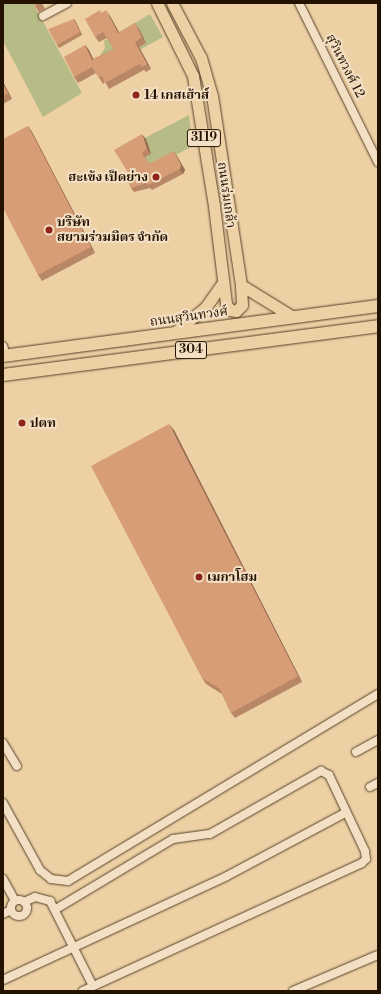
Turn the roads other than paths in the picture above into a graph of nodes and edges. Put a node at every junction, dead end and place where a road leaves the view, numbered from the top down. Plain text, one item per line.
1 (67, 3) edge
2 (157, 3) edge
3 (172, 3) edge
4 (299, 3) edge
5 (43, 16) dead end
6 (378, 162) edge
7 (223, 282) junction
8 (241, 285) junction
9 (378, 306) edge
10 (293, 317) junction
11 (378, 326) edge
12 (175, 332) junction
13 (4, 353) edge
14 (3, 375) edge
15 (378, 694) edge
16 (378, 740) edge
17 (3, 743) edge
18 (356, 752) dead end
19 (17, 766) dead end
20 (378, 783) edge
21 (370, 787) dead end
22 (3, 803) edge
23 (345, 813) junction
24 (3, 879) edge
25 (15, 901) junction
26 (24, 902) junction
27 (56, 909) junction
28 (7, 912) edge
29 (75, 946) junction
30 (378, 955) edge
31 (3, 980) edge
32 (93, 986) junction
33 (83, 991) edge
34 (293, 991) edge

1 - 5 street
2 - 7 main road, ถนนร่มเกล้า / 3119
3 - 8 main road, ถนนร่มเกล้า / 3119
4 - 6 street, สุวินทวงศ์ 12
7 - 8 main road, ถนนร่มเกล้า
7 - 12 main road
8 - 10 main road
9 - 10 highway, ถนนสุวินทวงศ์ / 304
10 - 12 highway, ถนนสุวินทวงศ์ / 304
11 - 14 highway, 304
12 - 13 highway, ถนนสุวินทวงศ์ / 304
15 - 22 street
16 - 18 street
17 - 19 street
20 - 21 street
23 - 27 street
23 - 29 street
23 - 32 street
24 - 25 street
25 - 26 street
25 - 28 street
26 - 27 street
26 - 28 street
27 - 29 street
29 - 31 street
29 - 32 street
30 - 34 street
32 - 33 street

